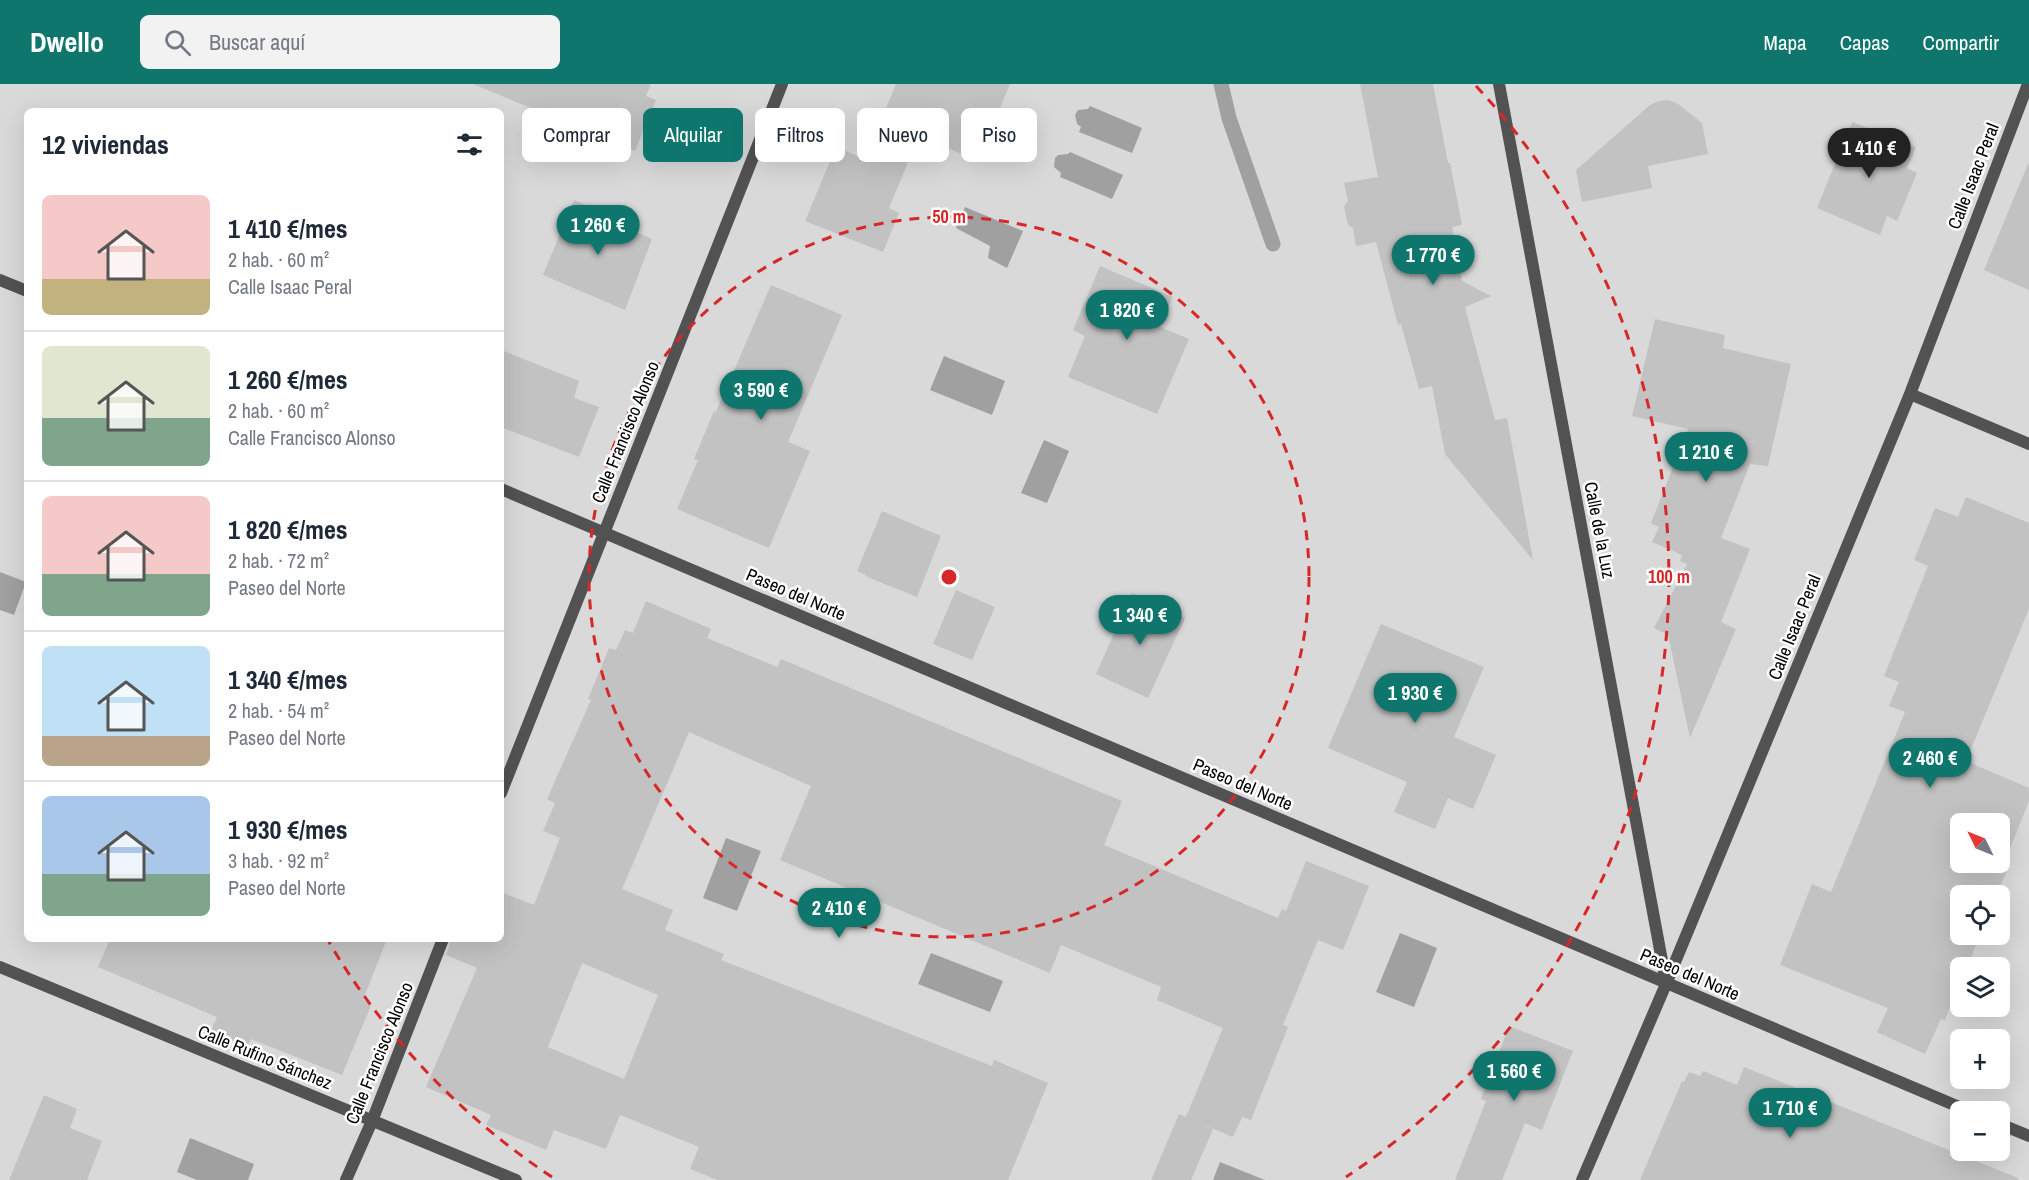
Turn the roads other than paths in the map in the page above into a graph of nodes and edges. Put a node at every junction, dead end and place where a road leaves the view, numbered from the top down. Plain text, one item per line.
1 (782, 84) edge
2 (1499, 84) edge
3 (2028, 84) edge
4 (0, 280) edge
5 (24, 290) edge
6 (1910, 394) junction
7 (2029, 444) edge
8 (504, 490) edge
9 (604, 532) junction
10 (504, 785) edge
11 (442, 942) edge
12 (0, 968) edge
13 (1666, 984) junction
14 (1950, 1103) edge
15 (372, 1121) junction
16 (2010, 1128) edge
17 (2029, 1136) edge
18 (346, 1180) edge
19 (516, 1180) edge
20 (1582, 1180) edge

1 - 9 street, Calle Francisco Alonso
2 - 13 street, Calle de la Luz
3 - 6 street, Calle Isaac Peral
4 - 5 street
6 - 7 street
6 - 13 street, Calle Isaac Peral
8 - 9 street, Paseo del Norte
9 - 10 street, Calle Francisco Alonso
9 - 13 street, Paseo del Norte
11 - 15 street, Calle Francisco Alonso
12 - 15 street, Calle Rufino Sánchez
13 - 14 street, Paseo del Norte
13 - 20 street, Calle Isaac Peral
15 - 18 street, Calle Francisco Alonso
15 - 19 street, Calle Rufino Sánchez
16 - 17 street

